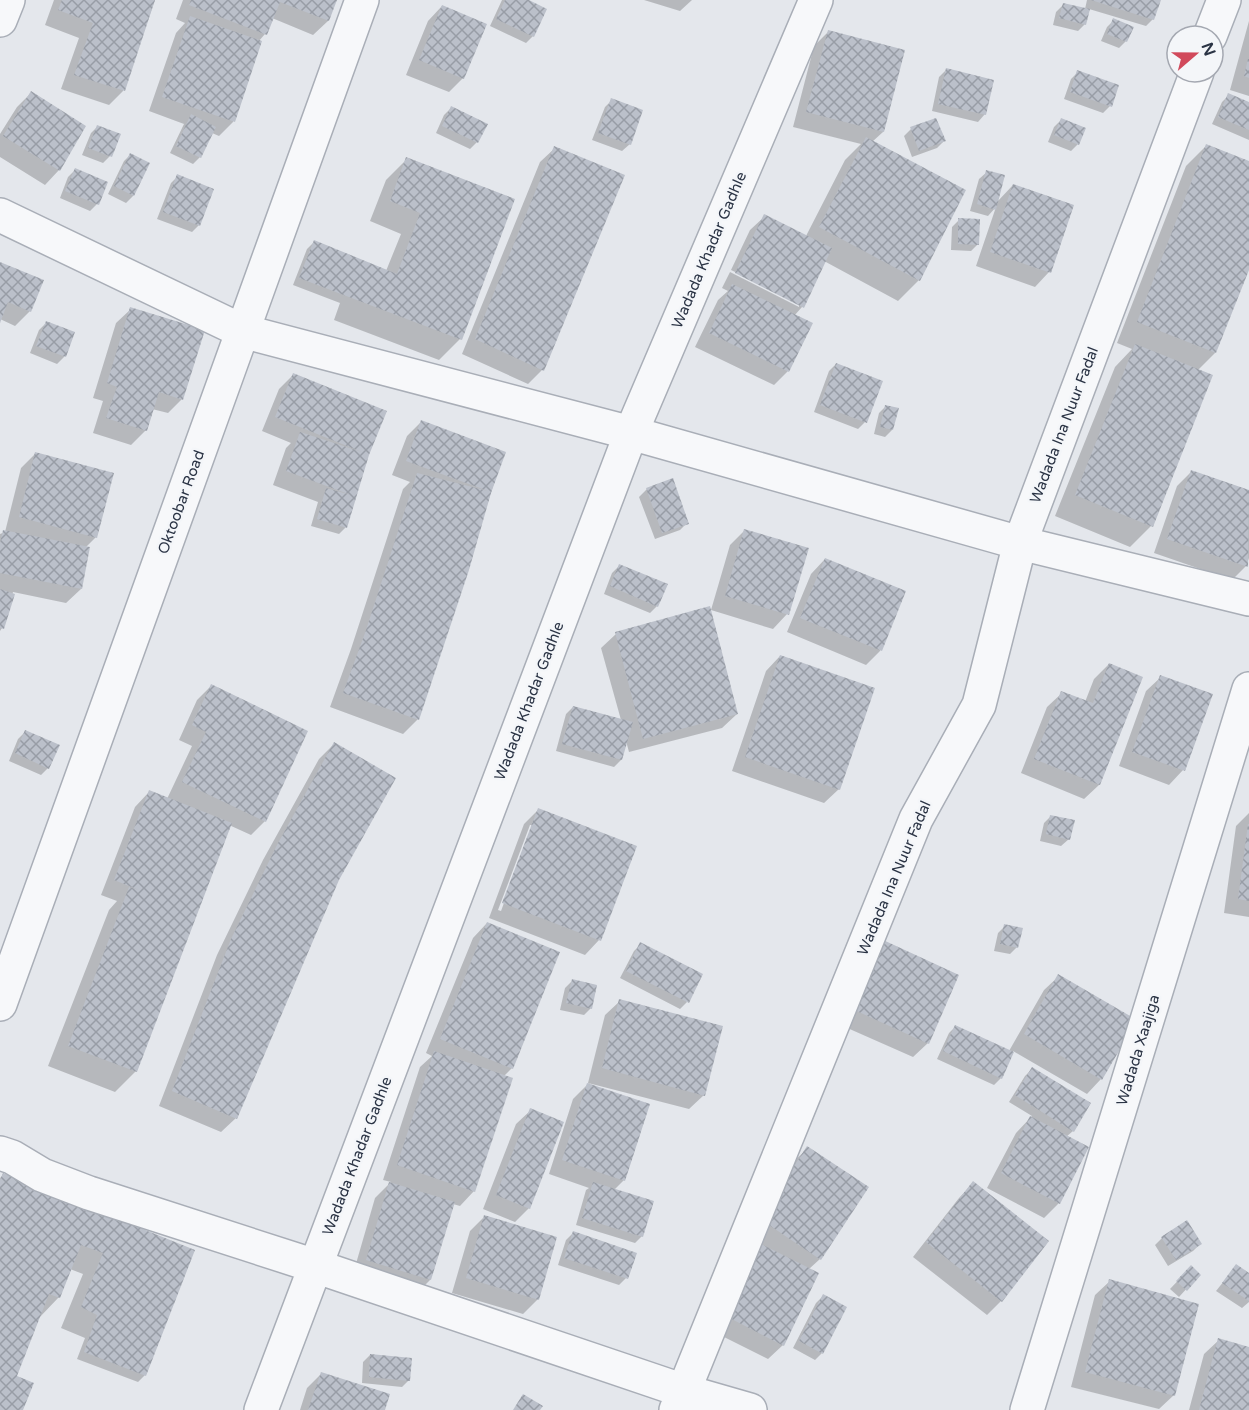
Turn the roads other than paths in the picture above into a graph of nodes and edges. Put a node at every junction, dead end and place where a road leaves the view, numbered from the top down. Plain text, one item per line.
1 (8, 0) edge
2 (362, 0) edge
3 (816, 0) edge
4 (1224, 0) edge
5 (0, 20) edge
6 (1215, 24) edge
7 (1192, 84) edge
8 (0, 215) edge
9 (242, 331) junction
10 (631, 433) junction
11 (1020, 543) junction
12 (1249, 599) edge
13 (1249, 689) edge
14 (0, 1004) edge
15 (0, 1153) edge
16 (315, 1266) junction
17 (680, 1400) edge
18 (261, 1410) edge
19 (750, 1410) edge
20 (1027, 1410) edge

1 - 5 street
2 - 9 street, Oktoobar Road
3 - 10 street, Wadada Khadar Gadhle
4 - 6 street
7 - 11 street, Wadada Ina Nuur Fadal
8 - 9 street
9 - 10 street
9 - 14 street, Oktoobar Road
10 - 11 street
10 - 16 street, Wadada Khadar Gadhle
11 - 12 street
11 - 17 street, Wadada Ina Nuur Fadal
13 - 20 street, Wadada Xaajiga
15 - 16 street
16 - 17 street
16 - 18 street, Wadada Khadar Gadhle
17 - 19 street

